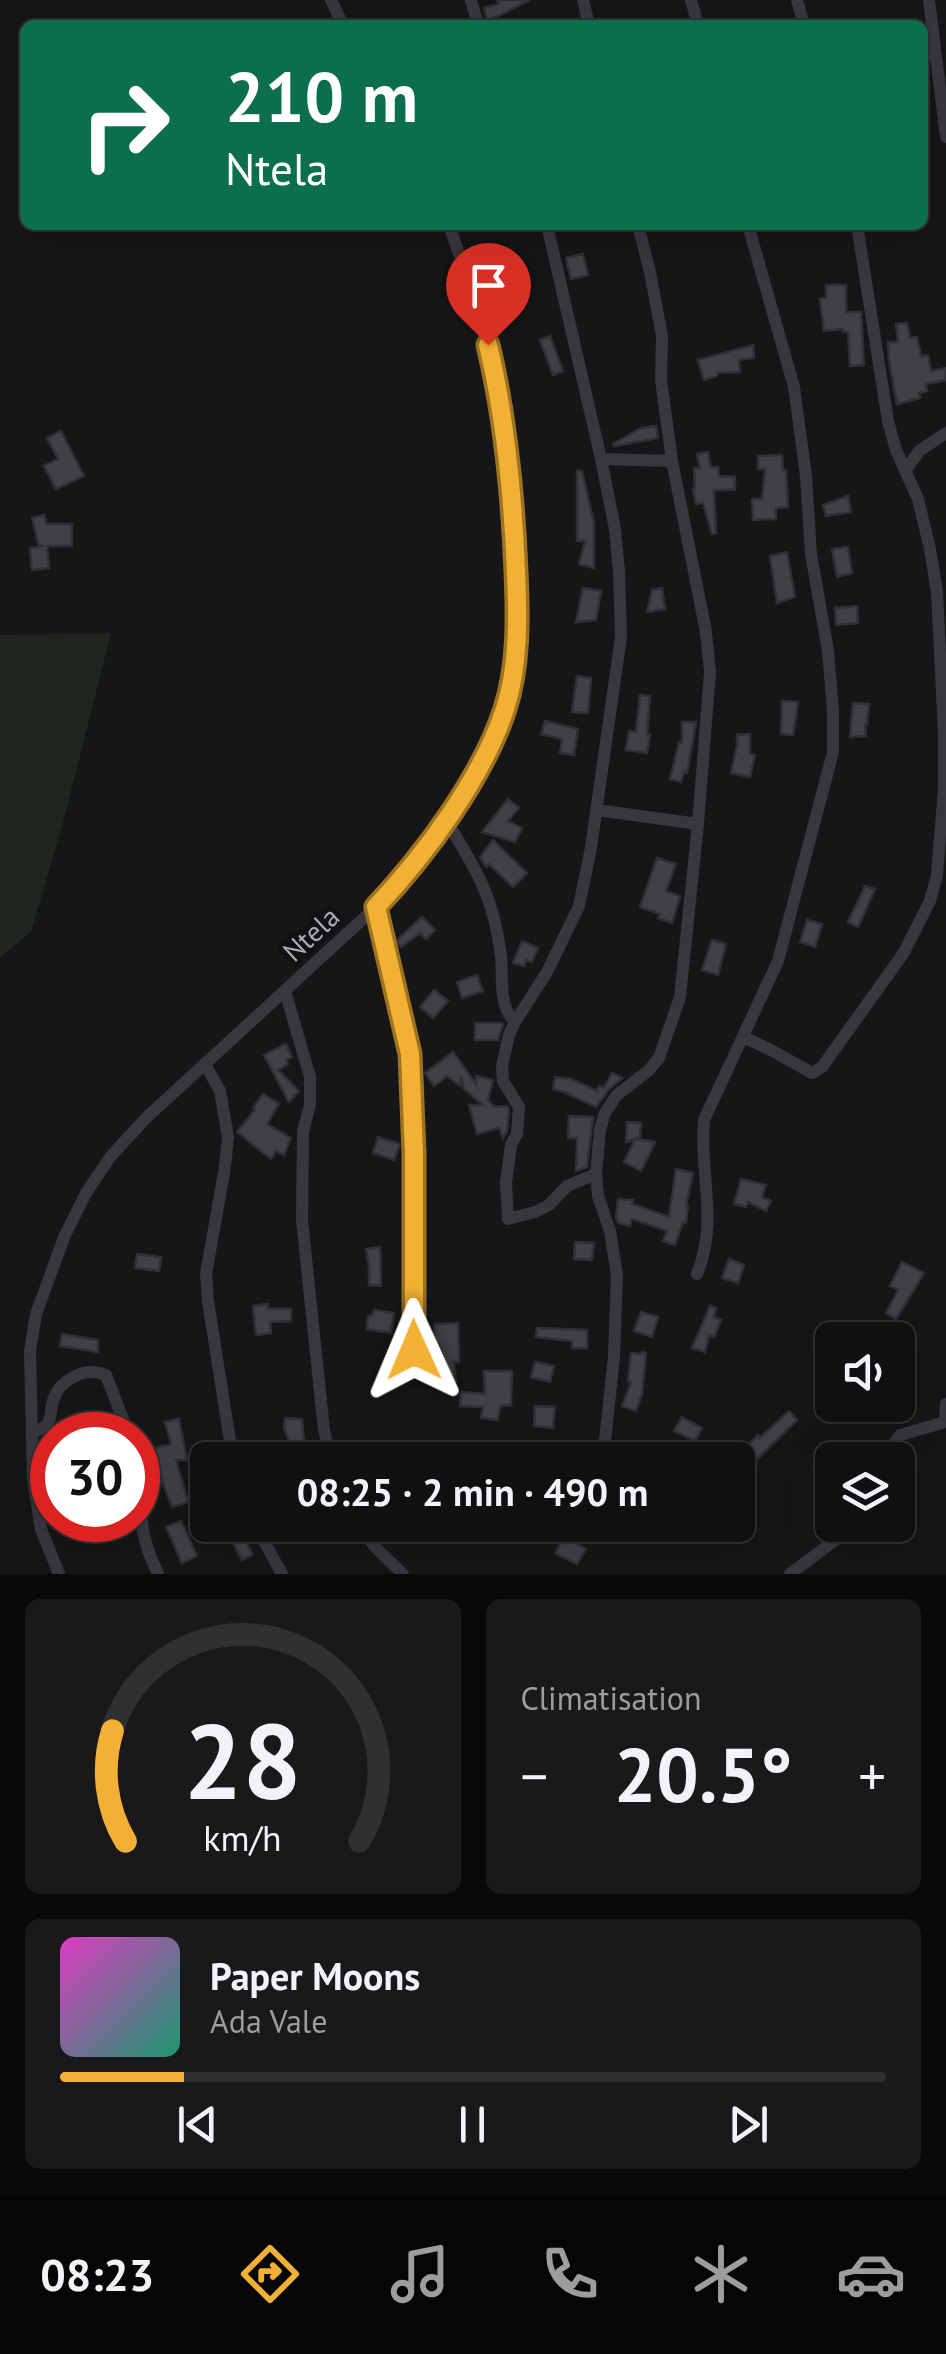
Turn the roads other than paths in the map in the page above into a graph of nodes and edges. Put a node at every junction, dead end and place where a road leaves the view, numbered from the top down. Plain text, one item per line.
1 (930, 0) edge
2 (946, 137) edge
3 (451, 230) edge
4 (548, 230) edge
5 (639, 230) edge
6 (749, 230) edge
7 (857, 230) edge
8 (946, 432) edge
9 (601, 458) junction
10 (672, 462) junction
11 (906, 470) junction
12 (597, 810) junction
13 (446, 820) junction
14 (698, 824) junction
15 (376, 907) junction
16 (285, 991) junction
17 (515, 1022) junction
18 (743, 1037) junction
19 (205, 1064) junction
20 (596, 1174) junction
21 (697, 1274) dead end
22 (414, 1350) dead end
23 (946, 1404) edge
24 (32, 1412) edge
25 (51, 1412) edge
26 (120, 1412) edge
27 (229, 1442) edge
28 (327, 1442) edge
29 (605, 1442) edge
30 (895, 1442) edge
31 (46, 1542) edge
32 (146, 1542) edge
33 (264, 1542) edge
34 (371, 1542) edge
35 (833, 1542) edge
36 (58, 1574) edge
37 (158, 1574) edge
38 (282, 1574) edge
39 (403, 1574) edge
40 (790, 1574) edge

1 - 2 street
3 - 13 street, Ntela
4 - 9 street
5 - 10 street
6 - 18 street
7 - 11 street
8 - 11 street
9 - 10 street
9 - 12 street
10 - 14 street
11 - 18 street
12 - 14 street
12 - 17 street
13 - 15 street, Ntela
13 - 17 street
14 - 20 street
15 - 16 street, Ntela
15 - 22 street
16 - 19 street, Ntela
16 - 28 street
17 - 20 street
18 - 21 street
19 - 24 street, Ntela
19 - 27 street
20 - 29 street
23 - 30 street
25 - 26 street
31 - 36 street, Ntela
32 - 37 street
33 - 38 street
34 - 39 street
35 - 40 street

